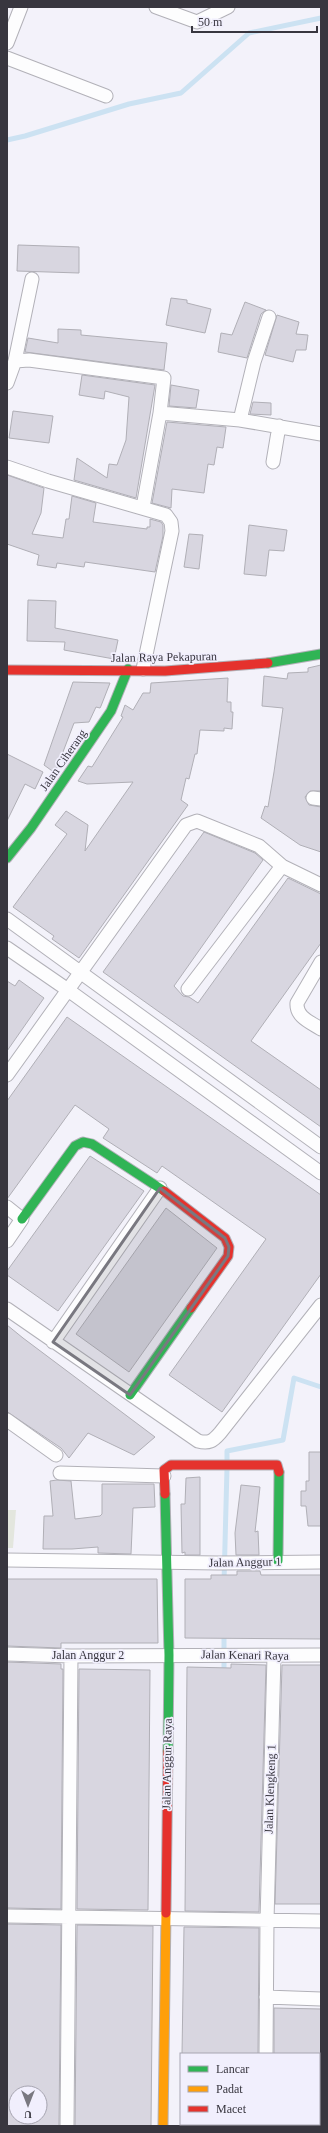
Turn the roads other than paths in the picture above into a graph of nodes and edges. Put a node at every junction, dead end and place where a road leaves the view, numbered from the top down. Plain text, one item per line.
1 (21, 7) edge
2 (156, 7) edge
3 (228, 7) edge
4 (7, 43) edge
5 (7, 58) edge
6 (106, 96) dead end
7 (32, 279) dead end
8 (269, 317) dead end
9 (15, 361) junction
10 (7, 383) edge
11 (160, 414) junction
12 (240, 420) junction
13 (279, 426) junction
14 (321, 434) edge
15 (273, 462) dead end
16 (7, 467) edge
17 (142, 507) junction
18 (321, 654) edge
19 (128, 669) junction
20 (142, 669) junction
21 (7, 670) edge
22 (7, 858) edge
23 (282, 866) junction
24 (321, 885) edge
25 (7, 919) edge
26 (7, 948) edge
27 (321, 962) edge
28 (81, 972) junction
29 (188, 988) dead end
30 (68, 990) junction
31 (321, 1029) edge
32 (7, 1074) edge
33 (321, 1147) edge
34 (321, 1173) edge
35 (160, 1188) junction
36 (7, 1207) edge
37 (22, 1219) junction
38 (7, 1241) edge
39 (321, 1305) edge
40 (7, 1309) edge
41 (53, 1342) junction
42 (130, 1395) junction
43 (7, 1420) edge
44 (56, 1455) dead end
45 (60, 1473) dead end
46 (164, 1476) junction
47 (7, 1560) edge
48 (278, 1561) junction
49 (321, 1562) edge
50 (168, 1563) junction
51 (7, 1654) edge
52 (169, 1655) junction
53 (321, 1655) edge
54 (71, 1656) junction
55 (274, 1656) junction
56 (7, 1916) edge
57 (67, 1916) junction
58 (165, 1918) junction
59 (321, 1921) edge
60 (267, 1922) junction
61 (266, 1997) junction
62 (321, 1999) edge
63 (266, 2053) edge
64 (67, 2126) edge
65 (163, 2126) edge

1 - 4 street
2 - 3 street
5 - 6 street
7 - 9 street
8 - 12 street
9 - 10 street
9 - 11 street
11 - 12 street
11 - 17 street
12 - 13 street
13 - 14 street
13 - 15 street
16 - 17 street
17 - 20 street
18 - 20 street, Jalan Raya Pekapuran
19 - 20 street, Jalan Raya Pekapuran
19 - 21 street, Jalan Raya Pekapuran
19 - 22 street, Jalan Ciherang
23 - 24 street
23 - 28 street
23 - 29 street
25 - 28 street
26 - 30 street
27 - 31 street
28 - 30 street
28 - 33 street
30 - 32 street
30 - 34 street
35 - 37 street
35 - 41 street
35 - 42 street
36 - 37 street
37 - 38 street
39 - 42 street
40 - 41 street
41 - 42 street
43 - 44 street
45 - 46 street
46 - 48 street
46 - 50 street, Jalan Anggur Raya
47 - 50 street
48 - 49 street, Jalan Anggur 1
48 - 50 street, Jalan Anggur 1
50 - 52 street, Jalan Anggur Raya
51 - 54 street, Jalan Anggur 2
52 - 54 street, Jalan Anggur 2
52 - 55 street, Jalan Kenari Raya
52 - 58 street, Jalan Anggur Raya
53 - 55 street, Jalan Kenari Raya
54 - 57 street
55 - 60 street, Jalan Klengkeng 1
56 - 57 street
57 - 58 street
57 - 64 street
58 - 60 street
58 - 65 street, Jalan Anggur Raya
59 - 60 street
60 - 61 street, Jalan Klengkeng 1
61 - 62 street
61 - 63 street, Jalan Klengkeng 1

